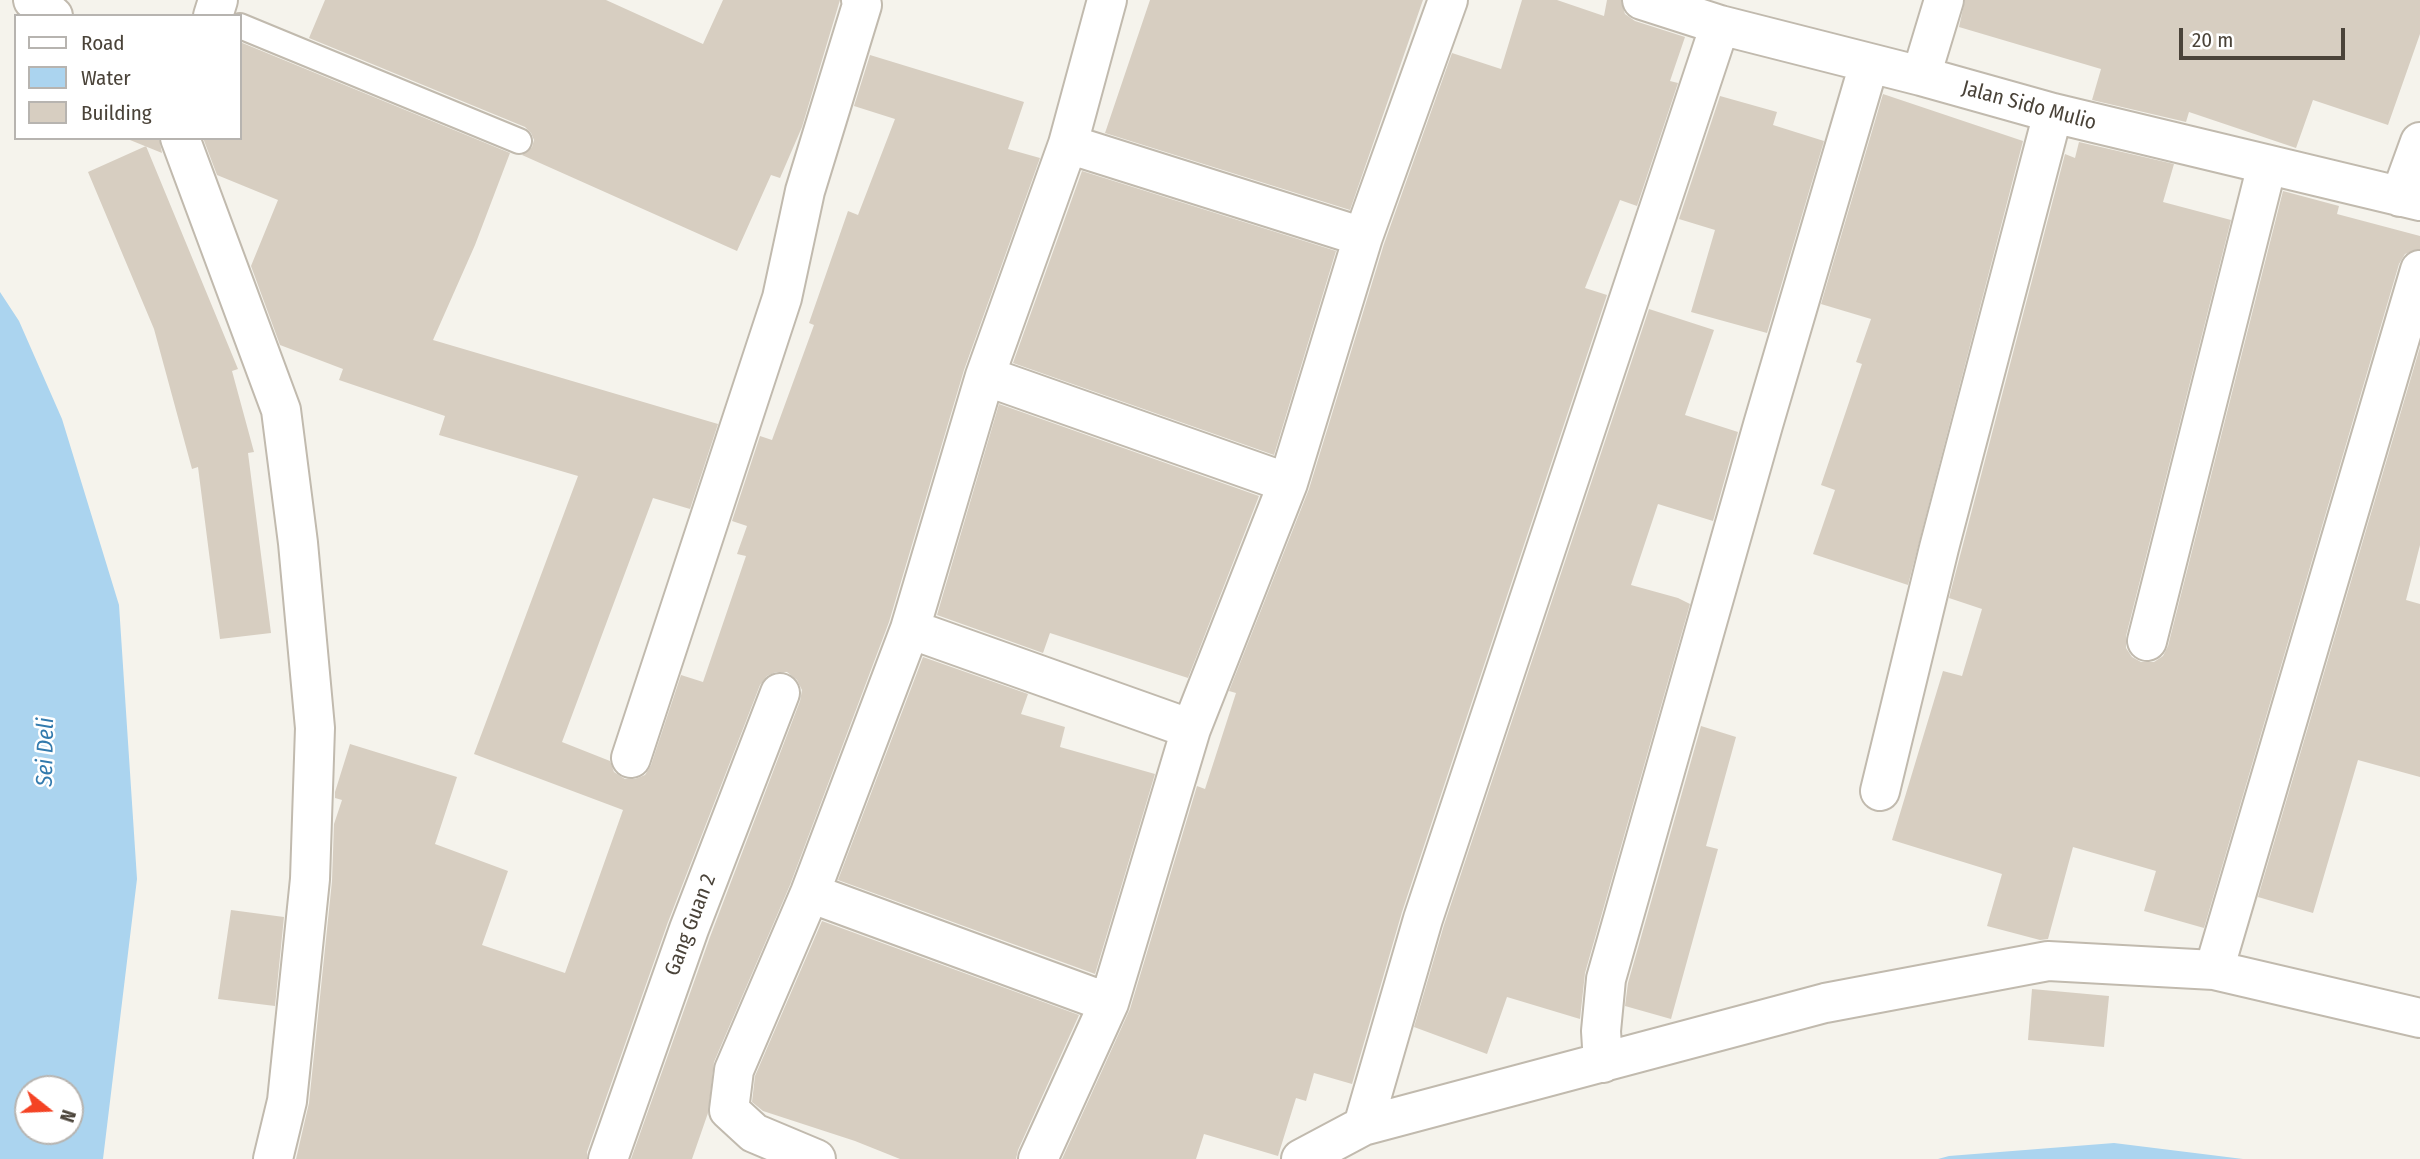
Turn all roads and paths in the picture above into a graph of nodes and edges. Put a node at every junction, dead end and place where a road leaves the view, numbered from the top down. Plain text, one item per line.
1 (33, 0) edge
2 (861, 0) edge
3 (1107, 0) edge
4 (1448, 0) edge
5 (1642, 0) edge
6 (1944, 0) edge
7 (50, 14) edge
8 (1720, 25) junction
9 (242, 27) edge
10 (1870, 64) junction
11 (1920, 76) junction
12 (2053, 114) junction
13 (181, 140) edge
14 (519, 141) dead end
15 (2420, 142) edge
16 (1068, 144) junction
17 (2267, 165) junction
18 (2410, 199) edge
19 (1363, 237) junction
20 (2420, 270) edge
21 (985, 376) junction
22 (1288, 483) junction
23 (910, 629) junction
24 (2147, 641) dead end
25 (780, 693) dead end
26 (1191, 729) junction
27 (631, 758) dead end
28 (1880, 791) dead end
29 (810, 893) junction
30 (2214, 970) junction
31 (1109, 1003) junction
32 (2420, 1018) edge
33 (1603, 1063) junction
34 (1363, 1126) junction
35 (273, 1159) edge
36 (608, 1159) edge
37 (816, 1159) edge
38 (1038, 1159) edge
39 (1301, 1159) edge

1 - 7 street
2 - 27 street
3 - 16 street
4 - 19 street
5 - 8 street, Jalan Sido Mulio
6 - 11 street
8 - 10 street, Jalan Sido Mulio
8 - 34 street
9 - 14 lane
10 - 11 street, Jalan Sido Mulio
10 - 33 street
11 - 12 street, Jalan Sido Mulio
12 - 17 street, Jalan Sido Mulio
12 - 28 street
13 - 35 street
15 - 18 street
16 - 19 street
16 - 21 street
17 - 18 street, Jalan Sido Mulio
17 - 24 street
19 - 22 street
20 - 30 street
21 - 22 street
21 - 23 street
22 - 26 street
23 - 26 street
23 - 29 street
25 - 36 street, Gang Guan 2
26 - 31 street
29 - 31 street
29 - 37 street
30 - 32 street
30 - 33 street
31 - 38 street
33 - 34 street
34 - 39 street

